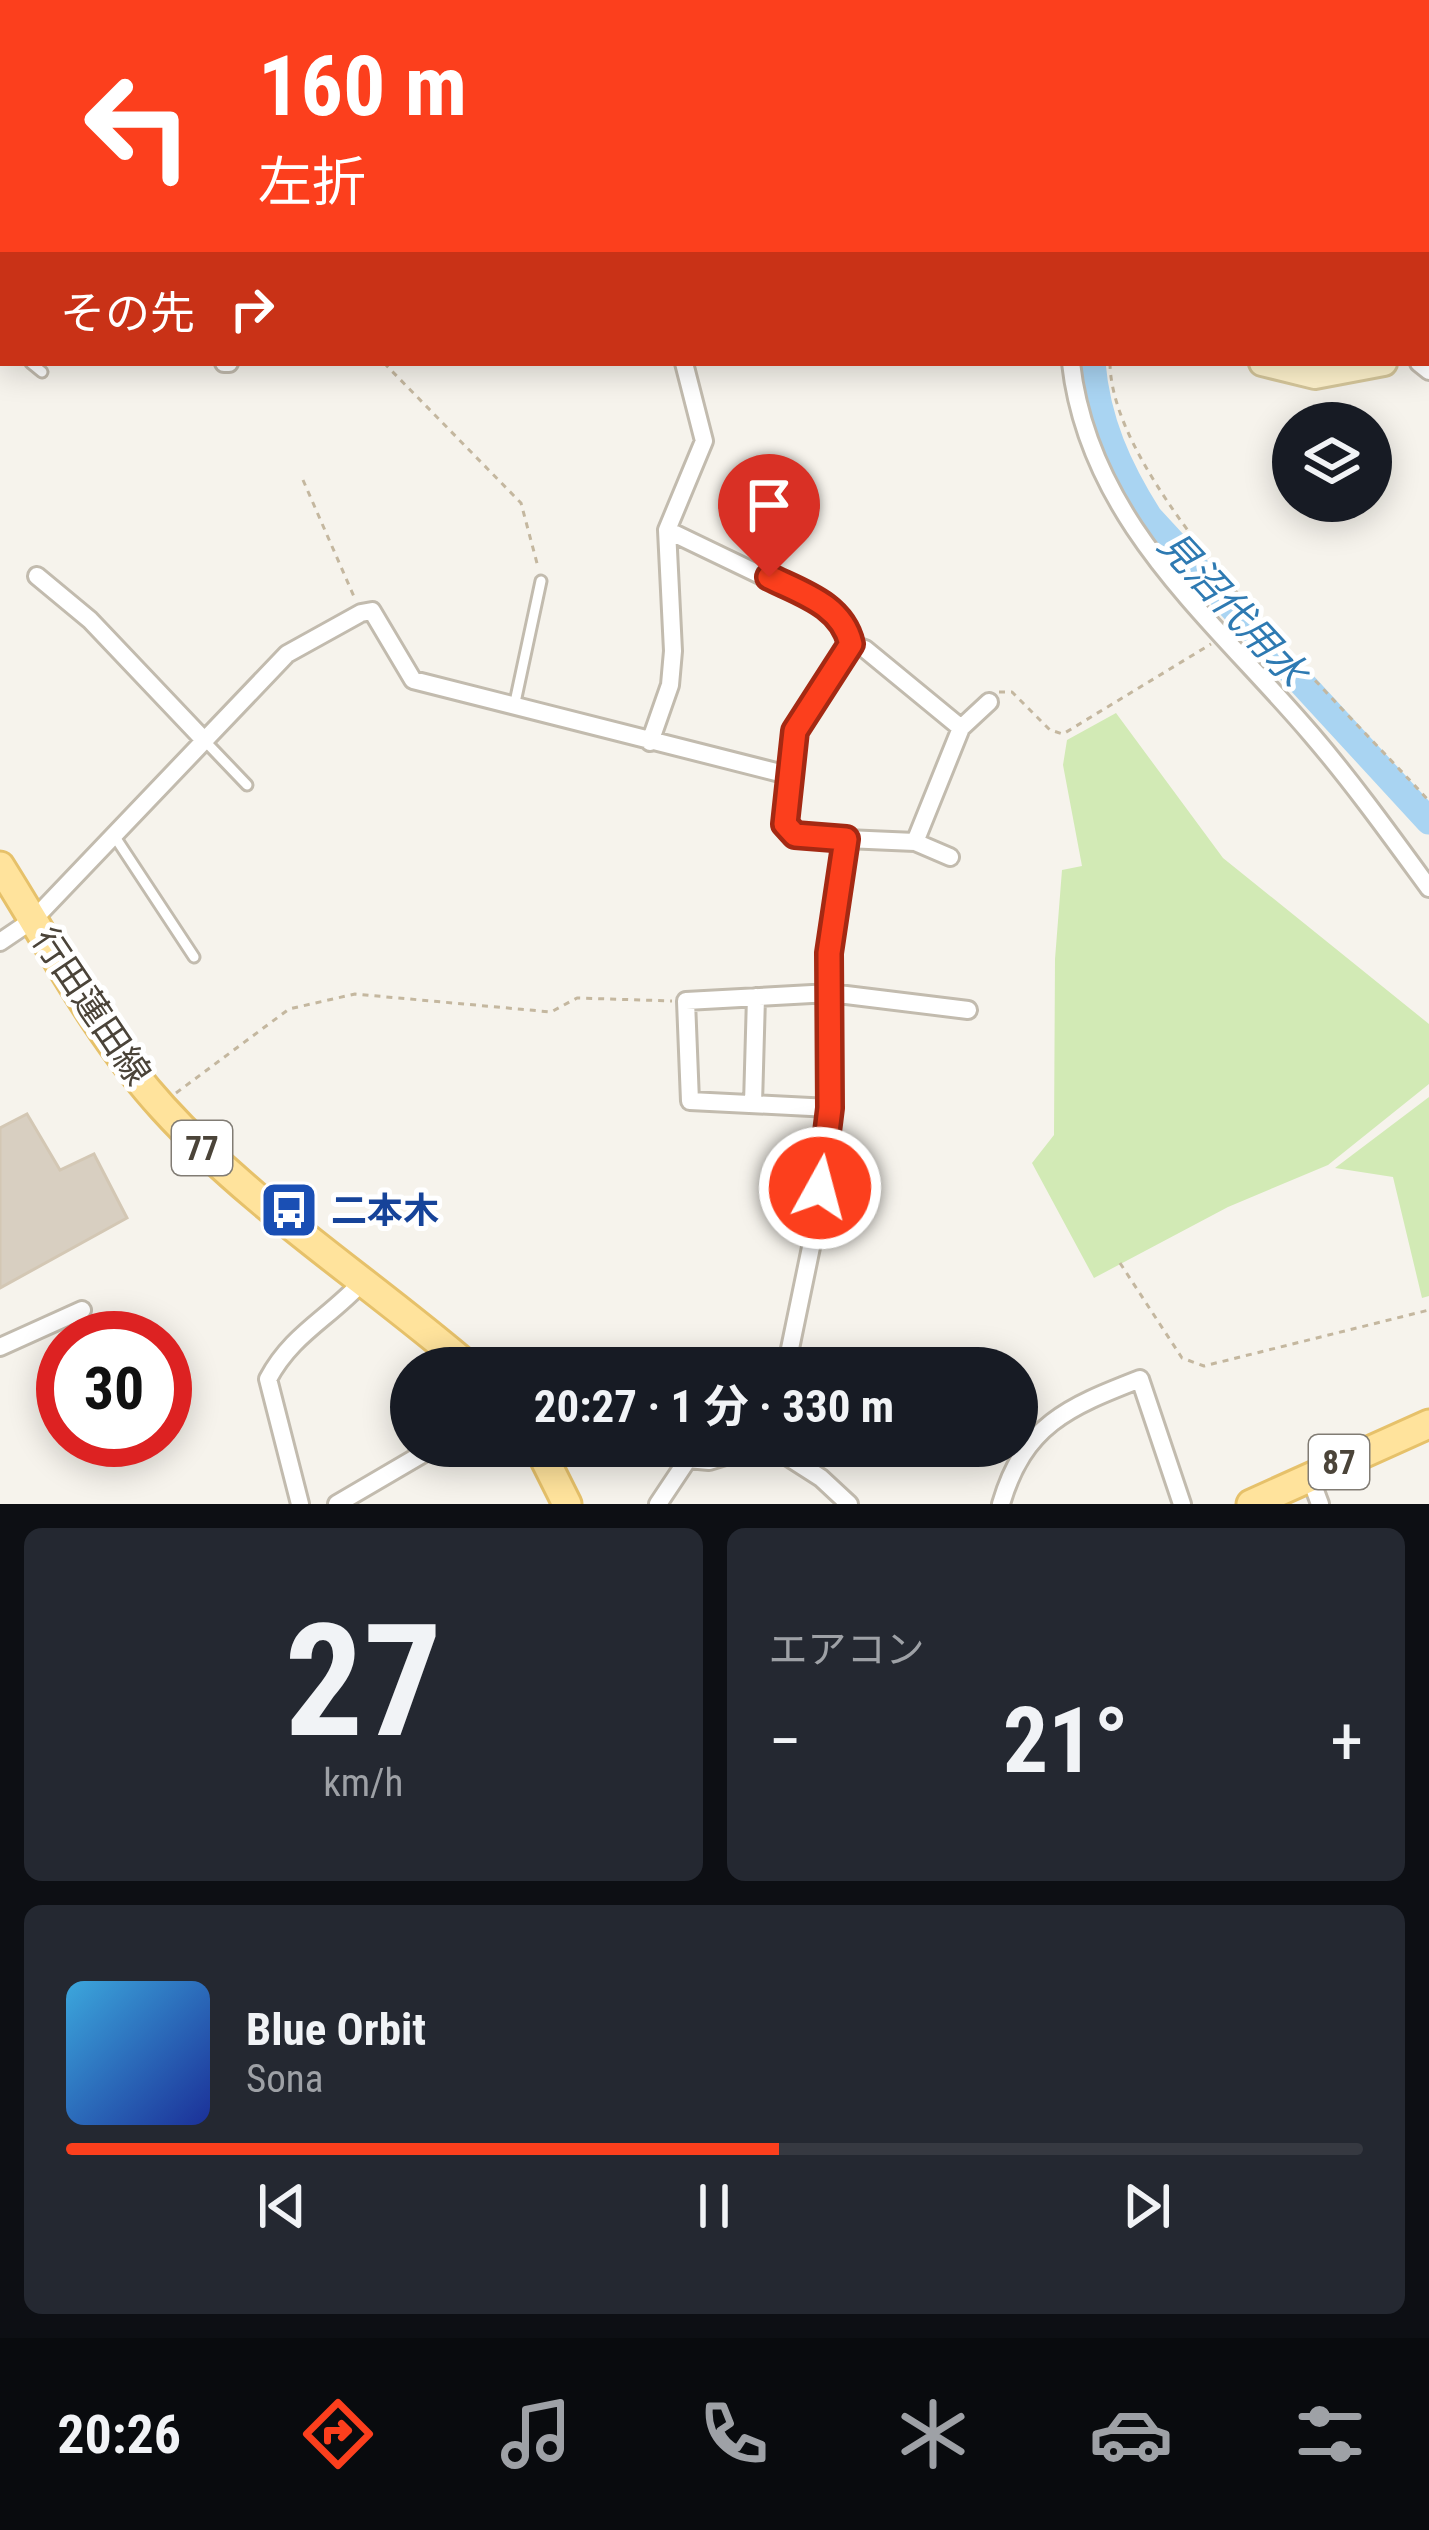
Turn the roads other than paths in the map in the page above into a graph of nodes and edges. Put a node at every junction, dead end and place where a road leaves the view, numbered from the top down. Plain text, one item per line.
1 (35, 366) edge
2 (685, 366) edge
3 (1072, 366) edge
4 (1274, 366) edge
5 (1368, 366) edge
6 (42, 372) dead end
7 (667, 530) junction
8 (37, 576) dead end
9 (542, 581) road end
10 (851, 644) junction
11 (989, 702) road end
12 (514, 706) junction
13 (961, 728) junction
14 (203, 739) junction
15 (650, 742) junction
16 (788, 776) junction
17 (247, 785) dead end
18 (116, 837) junction
19 (846, 839) junction
20 (915, 842) junction
21 (950, 857) dead end
22 (0, 866) edge
23 (1429, 888) edge
24 (34, 920) junction
25 (0, 942) edge
26 (194, 958) dead end
27 (830, 993) junction
28 (756, 997) junction
29 (968, 1010) dead end
30 (753, 1104) junction
31 (830, 1108) junction
32 (363, 1281) junction
33 (82, 1310) dead end
34 (0, 1347) edge
35 (444, 1347) edge
36 (790, 1347) edge
37 (1429, 1424) edge
38 (400, 1467) edge
39 (548, 1467) edge
40 (683, 1467) edge
41 (804, 1467) edge
42 (1310, 1477) junction
43 (300, 1504) edge
44 (337, 1504) edge
45 (567, 1504) edge
46 (658, 1504) edge
47 (848, 1504) edge
48 (1000, 1504) edge
49 (1182, 1504) edge
50 (1251, 1504) edge
51 (1320, 1504) edge

1 - 6 lane
2 - 7 street
3 - 23 street
4 - 5 street
7 - 10 street
7 - 15 street
8 - 14 street
9 - 12 lane
10 - 13 street
10 - 16 street
11 - 13 street
12 - 14 street
12 - 15 street
13 - 20 street
14 - 17 lane
14 - 18 street
15 - 16 street
16 - 19 street
18 - 24 street
18 - 26 lane
19 - 20 street
19 - 27 street
20 - 21 street
22 - 24 main road, 行田蓮田線 / 77
24 - 25 street
24 - 32 main road, 行田蓮田線 / 77
27 - 28 street
27 - 29 street
27 - 31 street
28 - 30 street
28 - 30 street
30 - 31 street
31 - 36 street
32 - 35 main road, 行田蓮田線 / 77
32 - 43 street
33 - 34 street
37 - 42 main road, 87
38 - 44 street
39 - 45 main road
40 - 46 street
41 - 47 street
42 - 50 main road, 87
42 - 51 street
48 - 49 street

